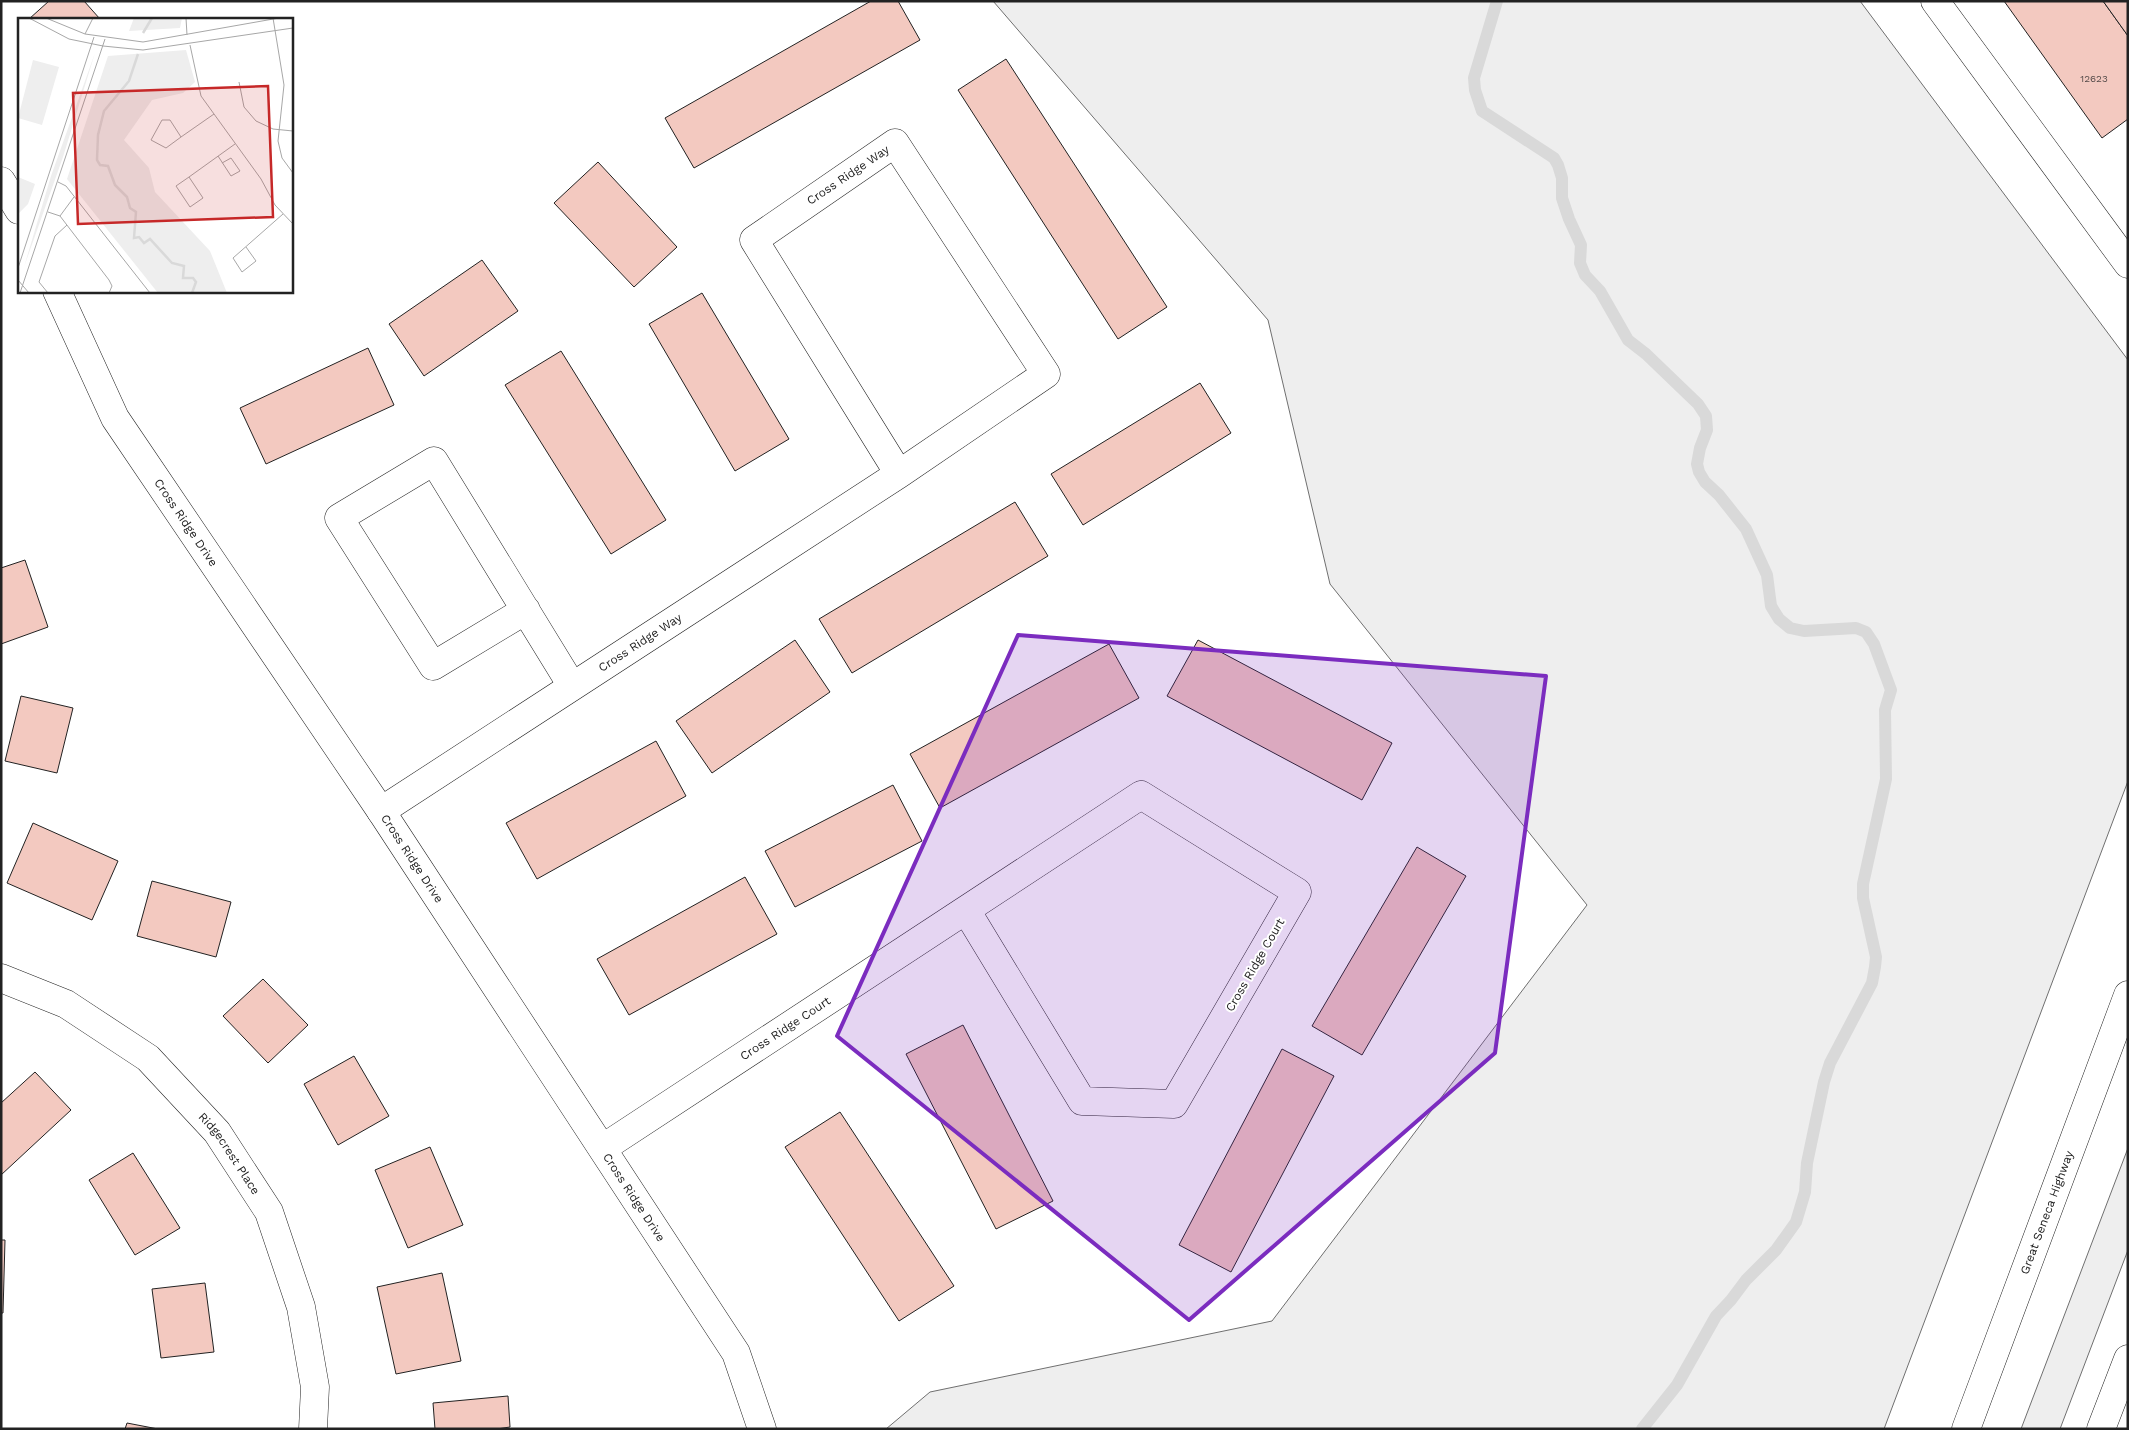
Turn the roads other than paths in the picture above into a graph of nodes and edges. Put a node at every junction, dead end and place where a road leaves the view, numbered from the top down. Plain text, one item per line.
1 (1935, 1) edge
2 (1, 181) edge
3 (18, 208) edge
4 (2128, 264) edge
5 (57, 292) edge
6 (899, 474) junction
7 (526, 610) junction
8 (572, 686) junction
9 (381, 811) junction
10 (966, 910) junction
11 (1, 978) edge
12 (2128, 995) edge
13 (603, 1148) junction
14 (2128, 1359) edge
15 (313, 1429) edge
16 (762, 1429) edge
17 (1966, 1429) edge
18 (2101, 1429) edge

1 - 4 street
2 - 3 street
5 - 9 street, Cross Ridge Drive
6 - 6 street, Cross Ridge Way
6 - 8 street, Cross Ridge Way
7 - 7 street
7 - 8 street
8 - 9 street, Cross Ridge Way
9 - 13 street, Cross Ridge Drive
10 - 10 street, Cross Ridge Court
10 - 13 street, Cross Ridge Court
11 - 15 street, Ridgecrest Place
12 - 17 street, Great Seneca Highway
13 - 16 street, Cross Ridge Drive
14 - 18 street

